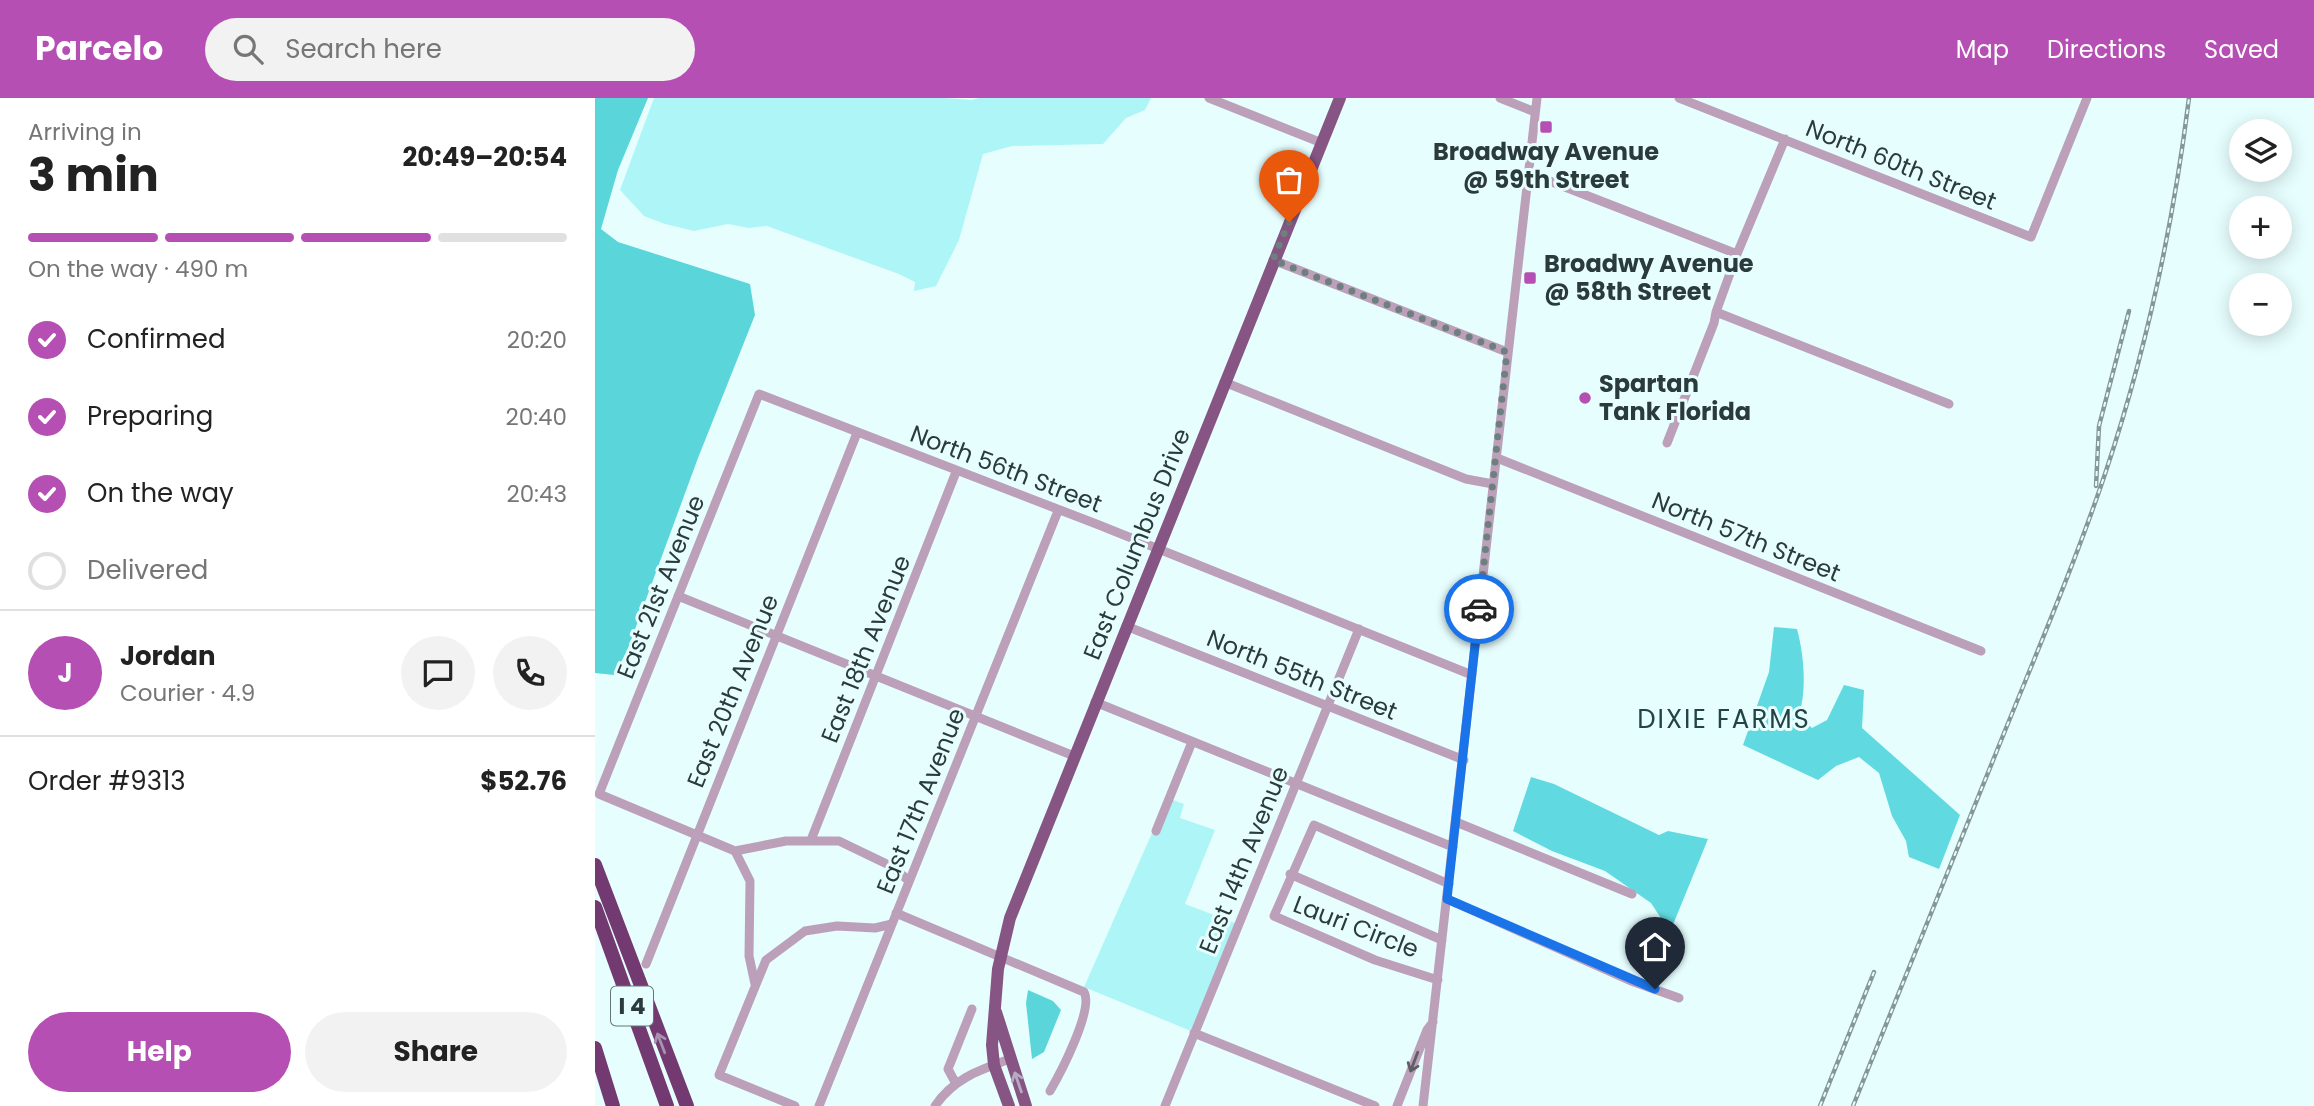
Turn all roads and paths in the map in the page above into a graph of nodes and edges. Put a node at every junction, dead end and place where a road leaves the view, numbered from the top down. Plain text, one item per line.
1 (1209, 98) edge
2 (1340, 98) edge
3 (1500, 98) edge
4 (1537, 98) edge
5 (1679, 98) edge
6 (2087, 98) edge
7 (1535, 112) junction
8 (1785, 139) junction
9 (1322, 143) junction
10 (1529, 173) junction
11 (1737, 254) junction
12 (1273, 260) junction
13 (1716, 312) junction
14 (1507, 352) junction
15 (1224, 382) junction
16 (759, 394) joint
17 (1949, 404) dead end
18 (857, 433) junction
19 (1667, 443) dead end
20 (1497, 458) junction
21 (957, 472) junction
22 (1493, 484) junction
23 (1058, 511) junction
24 (1157, 549) junction
25 (678, 596) junction
26 (1126, 626) junction
27 (1359, 629) junction
28 (776, 635) junction
29 (1981, 651) dead end
30 (1472, 675) junction
31 (876, 676) junction
32 (1095, 702) junction
33 (1328, 706) junction
34 (975, 716) junction
35 (1192, 742) junction
36 (1074, 756) junction
37 (1464, 760) junction
38 (1296, 784) junction
39 (1456, 822) junction
40 (1156, 831) dead end
41 (697, 834) junction
42 (811, 840) junction
43 (1453, 847) junction
44 (735, 851) junction
45 (595, 865) edge
46 (1290, 874) junction
47 (909, 881) junction
48 (1449, 884) junction
49 (1632, 894) dead end
50 (1447, 899) junction
51 (595, 907) edge
52 (896, 914) junction
53 (892, 924) junction
54 (1442, 940) junction
55 (1000, 955) junction
56 (749, 956) junction
57 (767, 960) junction
58 (646, 964) dead end
59 (1438, 980) junction
60 (755, 984) junction
61 (1679, 998) dead end
62 (972, 1009) dead end
63 (996, 1012) junction
64 (1434, 1020) junction
65 (1194, 1033) junction
66 (595, 1048) edge
67 (1010, 1059) junction
68 (994, 1065) junction
69 (955, 1082) junction
70 (1049, 1091) dead end
71 (1169, 1105) edge
72 (613, 1106) edge
73 (667, 1106) edge
74 (687, 1106) edge
75 (795, 1106) edge
76 (819, 1106) edge
77 (935, 1106) edge
78 (1009, 1106) edge
79 (1026, 1106) edge
80 (1374, 1106) edge
81 (1397, 1106) edge
82 (1423, 1106) edge

1 - 9 street
2 - 9 main road, East Columbus Drive
3 - 7 street
4 - 7 street
5 - 8 street, North 60th Street
6 - 8 street, North 60th Street
7 - 10 street
8 - 11 street
9 - 12 main road, East Columbus Drive
10 - 11 street
10 - 14 street
11 - 13 street
12 - 14 street
12 - 15 main road, East Columbus Drive
13 - 17 street
13 - 19 street
14 - 20 street
15 - 22 street
15 - 24 main road, East Columbus Drive
16 - 18 street, North 56th Street
16 - 25 street, East 21st Avenue
18 - 21 street, North 56th Street
18 - 28 street, East 20th Avenue
20 - 22 street
20 - 29 street, North 57th Street
21 - 23 street, North 56th Street
21 - 31 street, East 18th Avenue
22 - 30 street
23 - 24 street, North 56th Street
23 - 34 street, East 17th Avenue
24 - 26 main road, East Columbus Drive
24 - 27 street, North 56th Street
25 - 28 street
25 - 41 street, East 21st Avenue
26 - 32 main road, East Columbus Drive
26 - 33 street, North 55th Street
27 - 30 street, North 56th Street
27 - 33 street, East 14th Avenue
28 - 31 street
28 - 41 street, East 20th Avenue
30 - 37 street
31 - 34 street
31 - 42 street, East 18th Avenue
32 - 35 street
32 - 36 main road, East Columbus Drive
33 - 37 street, North 55th Street
33 - 38 street, East 14th Avenue
34 - 36 street
34 - 47 street, East 17th Avenue
35 - 38 street
35 - 40 street
36 - 55 main road, East Columbus Drive
37 - 39 street
38 - 43 street
38 - 65 street, East 14th Avenue
39 - 43 street
39 - 49 street
41 - 44 street
41 - 58 street, East 20th Avenue
42 - 44 street
42 - 47 street
43 - 48 street
44 - 56 street
74 -> 45 highway
46 - 48 street, Lauri Circle
46 - 54 street
46 - 59 street, Lauri Circle
47 - 52 street, East 17th Avenue
48 - 50 street
50 - 54 street
50 - 61 street
51 - 73 highway, I 4
52 - 53 street, East 17th Avenue
52 - 55 street
53 - 57 street
53 - 76 street, East 17th Avenue
54 - 59 street
55 - 63 main road, East Columbus Drive
55 - 70 street
56 - 57 street
56 - 60 street
57 - 60 street
59 - 64 street
60 - 75 street
62 - 69 street
63 - 67 main road, East Columbus Drive
63 - 68 main road, East Columbus Drive
64 -> 81 street
64 - 82 street
65 - 71 street, East 14th Avenue
65 - 80 street
66 - 72 highway, I 4
67 - 68 street
79 -> 67 main road, East Columbus Drive
68 - 69 street
68 - 78 main road, East Columbus Drive
69 - 77 street

